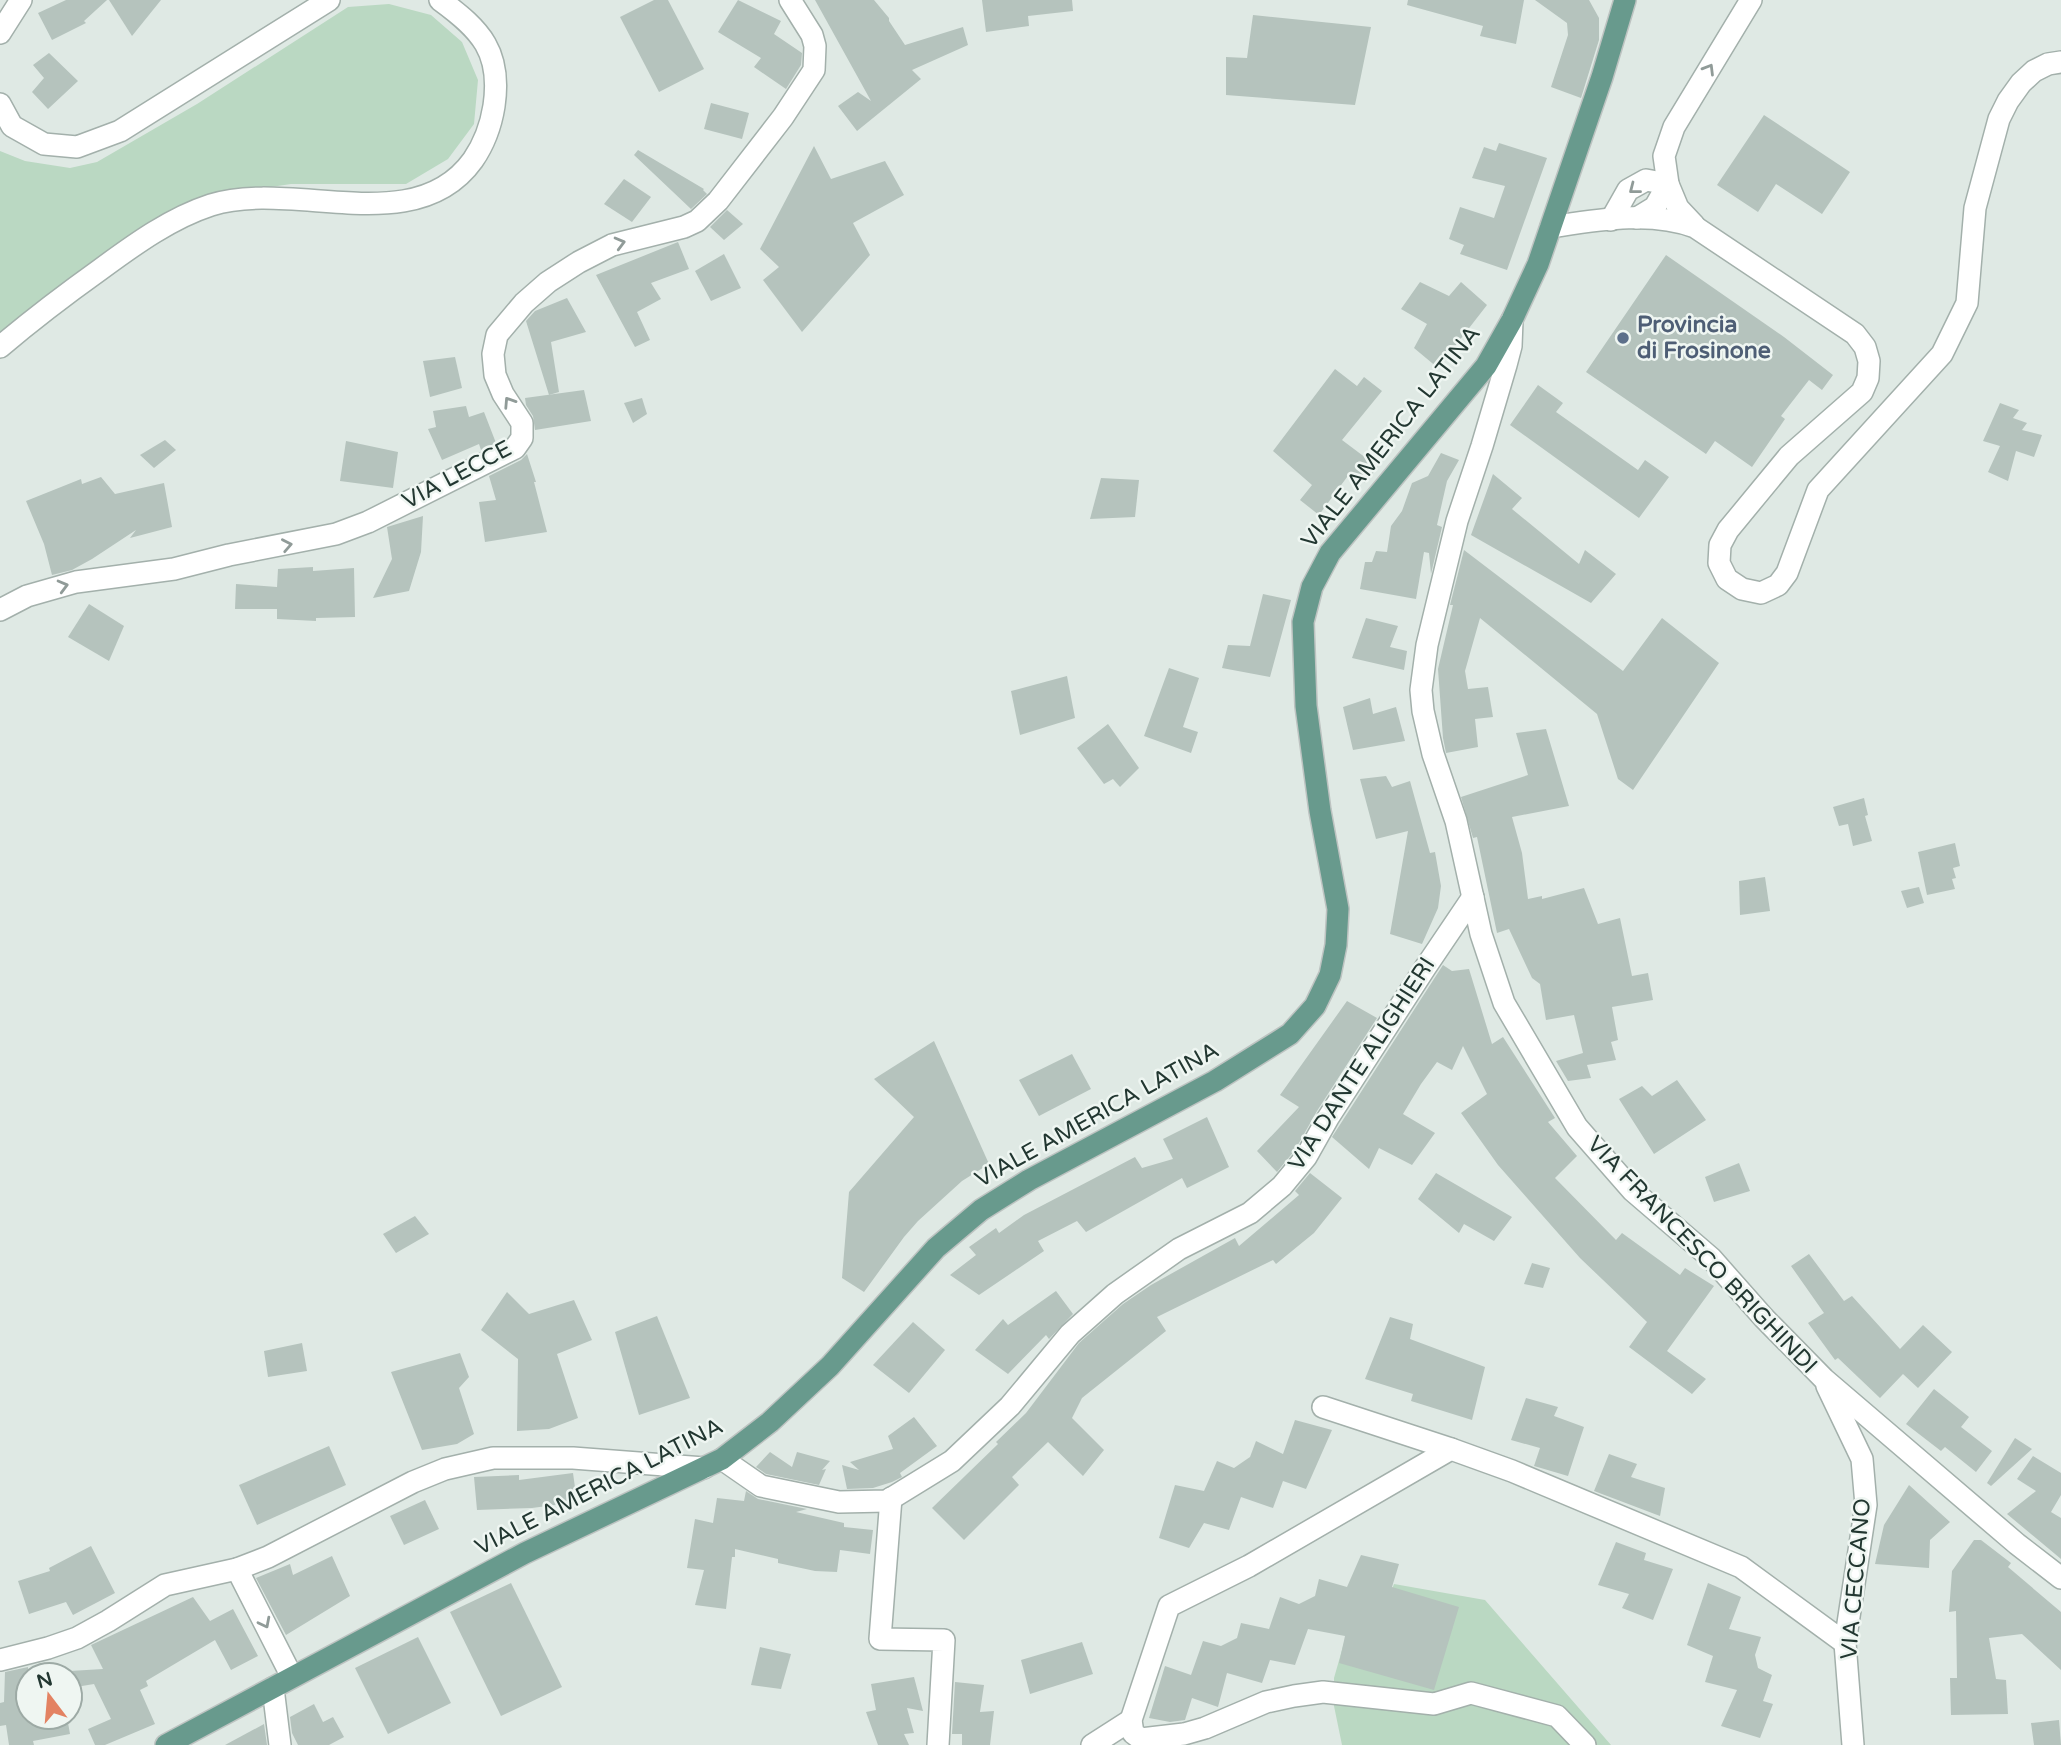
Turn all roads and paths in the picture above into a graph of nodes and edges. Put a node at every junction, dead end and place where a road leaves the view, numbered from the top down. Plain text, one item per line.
1 (21, 0) edge
2 (329, 0) edge
3 (440, 0) edge
4 (790, 0) edge
5 (1751, 0) edge
6 (1620, 4) edge
7 (0, 33) edge
8 (2061, 62) edge
9 (0, 104) edge
10 (1668, 184) junction
11 (1637, 218) junction
12 (1611, 220) junction
13 (1551, 227) junction
14 (1695, 227) junction
15 (1512, 320) junction
16 (0, 347) edge
17 (0, 610) edge
18 (1473, 897) junction
19 (1824, 1379) junction
20 (1323, 1407) dead end
21 (1451, 1449) junction
22 (713, 1464) junction
23 (891, 1498) junction
24 (237, 1569) junction
25 (2061, 1578) edge
26 (1845, 1643) junction
27 (0, 1660) edge
28 (292, 1677) junction
29 (273, 1688) junction
30 (1131, 1720) junction
31 (166, 1745) edge
32 (280, 1745) edge
33 (938, 1745) edge
34 (1092, 1745) edge
35 (1585, 1745) edge
36 (1853, 1745) edge

1 - 7 street
2 - 9 street
3 - 16 street
17 -> 4 street, VIA LECCE
10 -> 5 street
6 - 13 main road, VIALE AMERICA LATINA
8 - 14 street
10 - 11 street
10 -> 12 street
10 - 14 street
11 - 12 street
11 - 14 street
12 - 13 street
13 - 15 main road, VIALE AMERICA LATINA
15 - 18 street, VIA FRANCESCO BRIGHINDI
15 - 22 main road, VIALE AMERICA LATINA
18 - 19 street, VIA FRANCESCO BRIGHINDI
18 - 23 street, VIA DANTE ALIGHIERI
19 - 25 street, VIA FRANCESCO BRIGHINDI
19 - 26 street, VIA CECCANO
20 - 21 street
21 - 26 street
21 - 30 street
22 - 23 street, VIA DANTE ALIGHIERI
22 - 24 street
22 - 28 main road, VIALE AMERICA LATINA
23 - 33 street
24 - 27 street
24 -> 28 street
26 - 36 street, VIA CECCANO
28 - 29 main road, VIALE AMERICA LATINA
29 - 31 main road, VIALE AMERICA LATINA
29 - 32 street
30 - 34 street
30 - 35 street

